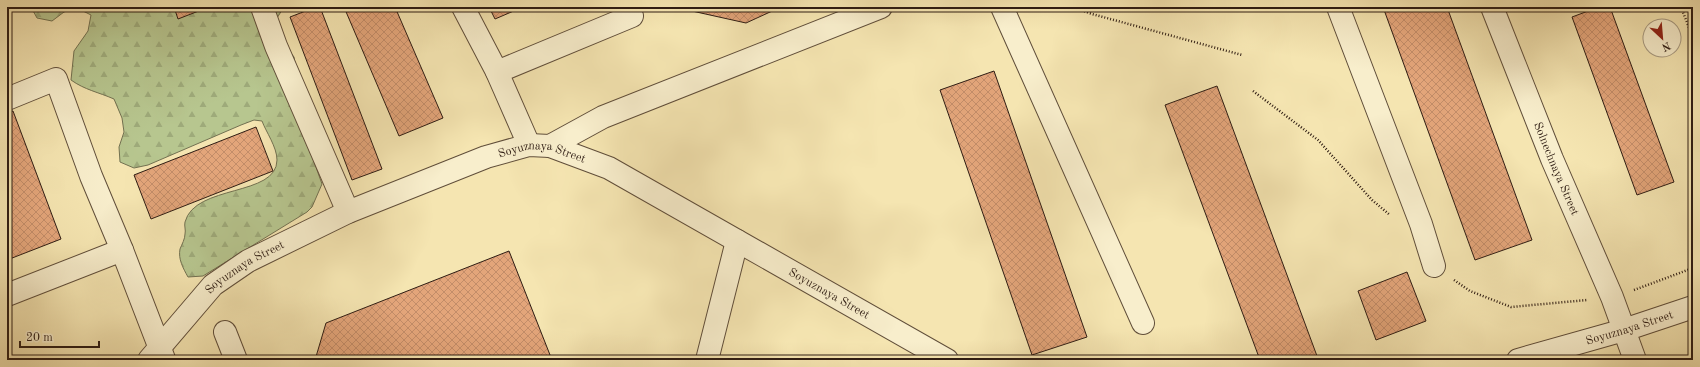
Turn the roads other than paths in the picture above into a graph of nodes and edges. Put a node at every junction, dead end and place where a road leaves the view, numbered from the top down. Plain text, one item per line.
1 (262, 7) edge
2 (463, 7) edge
3 (881, 7) edge
4 (1002, 7) edge
5 (1338, 7) edge
6 (1492, 7) edge
7 (632, 16) dead end
8 (497, 72) junction
9 (7, 100) edge
10 (540, 145) junction
11 (348, 212) junction
12 (737, 241) junction
13 (122, 250) junction
14 (1434, 266) road end
15 (7, 295) edge
16 (1693, 307) edge
17 (1143, 323) dead end
18 (1624, 330) junction
19 (226, 332) dead end
20 (158, 356) edge
21 (236, 360) edge
22 (707, 360) edge
23 (947, 360) edge
24 (1518, 360) edge
25 (1636, 360) edge

1 - 11 street
2 - 8 street
3 - 10 street
4 - 17 street
5 - 14 street
6 - 18 street, Solnechnaya Street
7 - 8 street
8 - 10 street
9 - 13 street
10 - 11 street, Soyuznaya Street
10 - 12 street, Soyuznaya Street
11 - 20 street, Soyuznaya Street
12 - 22 street
12 - 23 street, Soyuznaya Street
13 - 15 street
13 - 20 street
16 - 18 street, Soyuznaya Street
18 - 24 street, Soyuznaya Street
18 - 25 street, Solnechnaya Street
19 - 21 street

